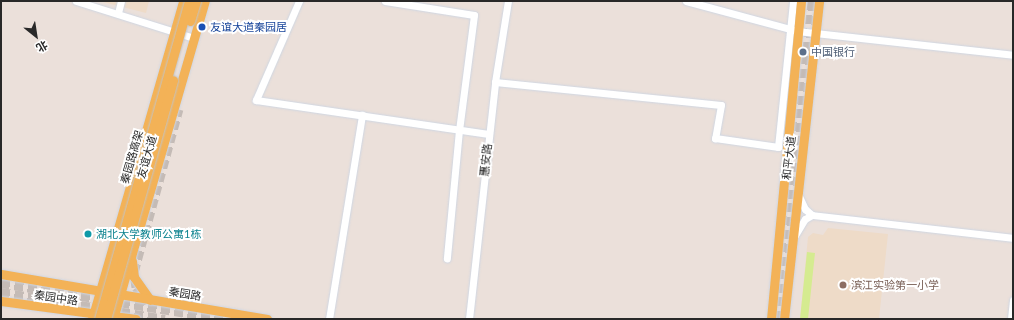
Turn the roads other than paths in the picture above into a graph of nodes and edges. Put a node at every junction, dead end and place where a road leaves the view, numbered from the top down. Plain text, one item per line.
1 (76, 1) edge
2 (121, 1) edge
3 (183, 1) edge
4 (189, 1) edge
5 (196, 1) edge
6 (205, 1) edge
7 (299, 1) edge
8 (385, 1) edge
9 (508, 1) edge
10 (686, 1) edge
11 (793, 1) edge
12 (801, 1) edge
13 (820, 1) edge
14 (118, 13) junction
15 (794, 30) junction
16 (174, 31) junction
17 (816, 33) junction
18 (194, 38) junction
19 (1013, 55) edge
20 (183, 79) junction
21 (495, 82) junction
22 (180, 109) tunnel mouth
23 (362, 115) junction
24 (459, 130) junction
25 (489, 134) junction
26 (797, 190) junction
27 (812, 215) junction
28 (1013, 238) edge
29 (791, 241) junction
30 (133, 249) junction
31 (110, 257) junction
32 (447, 258) dead end
33 (1, 274) edge
34 (79, 286) junction
35 (100, 289) junction
36 (120, 293) junction
37 (1013, 300) edge
38 (152, 301) junction
39 (1, 302) edge
40 (68, 312) junction
41 (103, 318) edge
42 (77, 319) edge
43 (136, 319) edge
44 (267, 319) edge
45 (329, 319) edge
46 (469, 319) edge
47 (771, 319) edge
48 (784, 319) edge
49 (1011, 319) edge

1 - 14 street
2 - 14 street
3 - 16 main road, 友谊大道
4 - 41 main road, 秦园路高架, bridge
5 - 41 main road, 秦园路高架, bridge
6 - 18 main road, 友谊大道
7 - 23 street
8 - 24 street
9 - 21 street, 惠安路
10 - 15 street
11 - 15 street
12 - 15 main road, 和平大道
13 - 17 main road, 和平大道
14 - 16 street
15 - 17 street
15 - 21 street
15 - 47 main road, 和平大道
16 - 18 street
16 - 31 main road, 友谊大道
17 - 19 street
17 - 26 main road, 和平大道
18 - 20 main road, 友谊大道
20 - 22 main road
20 - 30 main road, 友谊大道
21 - 25 street, 惠安路
23 - 24 street
23 - 45 street
24 - 25 street
24 - 32 street
25 - 46 street, 惠安路
26 - 27 street
26 - 29 main road, 和平大道
27 - 28 street
27 - 29 street
29 - 48 main road, 和平大道
30 - 36 main road, 友谊大道
30 - 38 main road
31 - 34 main road
31 - 35 main road, 友谊大道
33 - 34 main road, 秦园中路
34 - 35 main road, 秦园中路
35 - 36 main road, 秦园路
35 - 41 main road, 友谊大道
36 - 38 main road, 秦园路
36 - 41 main road, 友谊大道
37 - 49 street
38 - 44 main road, 秦园路
39 - 40 main road, 秦园中路
40 - 41 main road, 秦园中路
40 - 42 main road
41 - 43 main road

